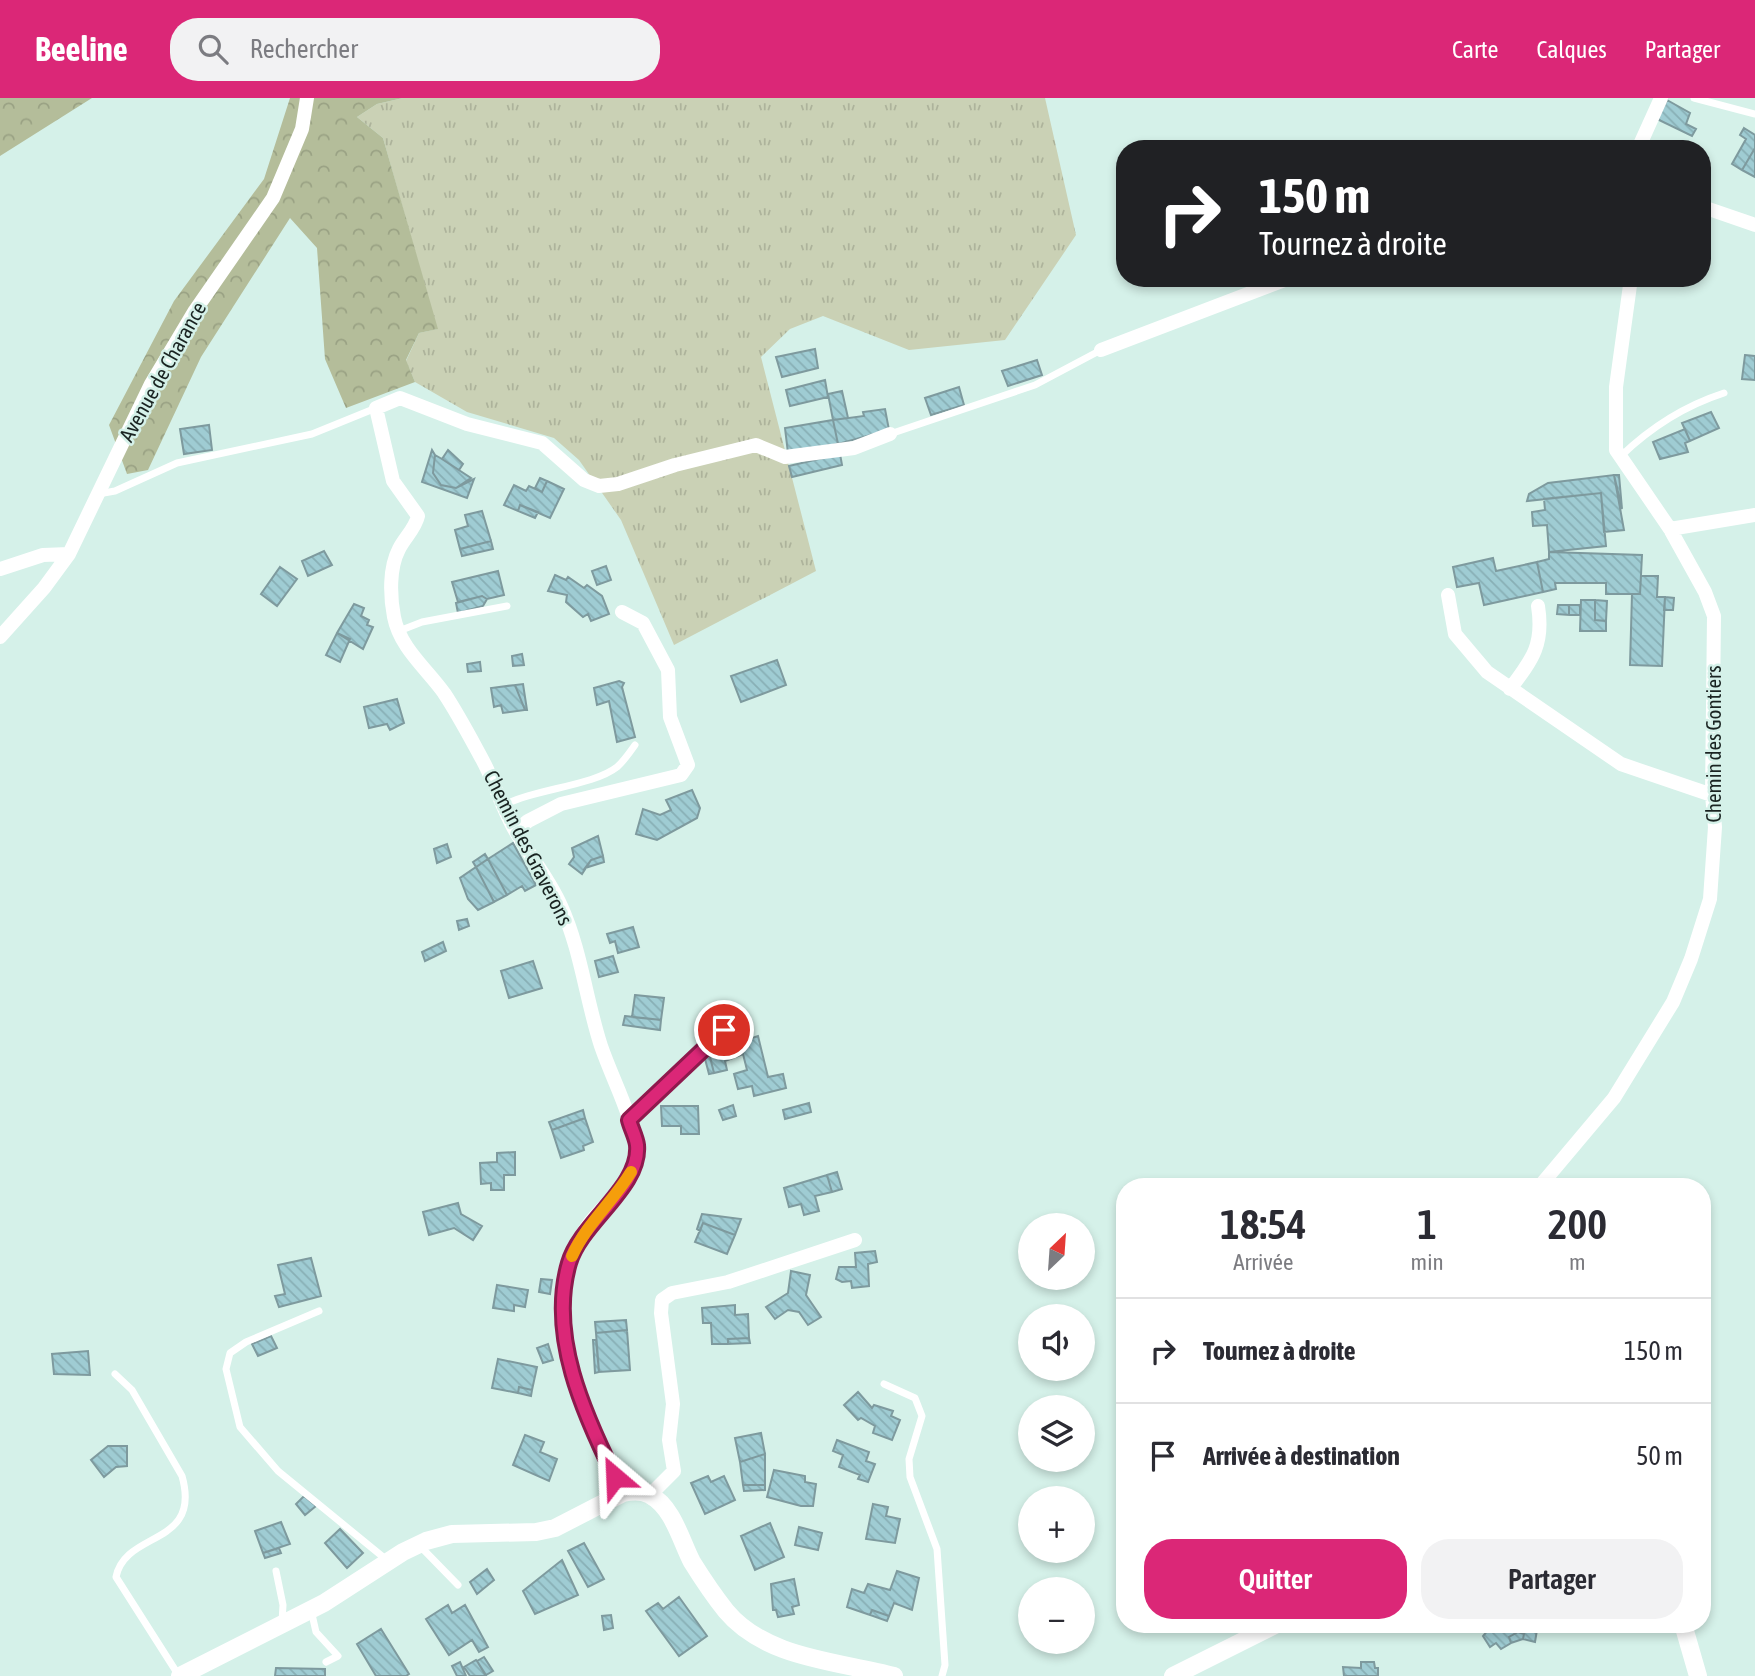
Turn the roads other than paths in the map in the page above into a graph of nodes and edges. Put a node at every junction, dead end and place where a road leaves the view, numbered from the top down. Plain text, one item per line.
1 (307, 98) edge
2 (1661, 98) edge
3 (1694, 98) edge
4 (1755, 114) edge
5 (1641, 140) edge
6 (1711, 210) edge
7 (1755, 225) edge
8 (1266, 287) edge
9 (1630, 287) edge
10 (1101, 350) joint
11 (1724, 393) dead end
12 (376, 408) junction
13 (890, 434) joint
14 (1621, 456) junction
15 (98, 494) junction
16 (1755, 515) edge
17 (1670, 529) junction
18 (69, 554) junction
19 (0, 569) edge
20 (1448, 595) dead end
21 (506, 606) dead end
22 (1538, 606) dead end
23 (622, 612) dead end
24 (399, 631) junction
25 (0, 637) edge
26 (1510, 689) junction
27 (635, 746) dead end
28 (1712, 795) junction
29 (501, 806) junction
30 (516, 831) junction
31 (735, 1027) dead end
32 (629, 1120) junction
33 (1547, 1178) edge
34 (855, 1240) dead end
35 (319, 1311) dead end
36 (115, 1374) dead end
37 (884, 1384) dead end
38 (623, 1493) junction
39 (650, 1495) junction
40 (419, 1545) junction
41 (389, 1562) junction
42 (276, 1571) dead end
43 (458, 1585) dead end
44 (311, 1609) junction
45 (281, 1624) junction
46 (1259, 1633) edge
47 (1686, 1633) edge
48 (326, 1662) dead end
49 (827, 1668) edge
50 (179, 1676) edge
51 (894, 1676) edge
52 (942, 1676) edge
53 (1173, 1676) edge
54 (1698, 1676) edge

1 - 15 street, Avenue de Charance
2 - 5 street
3 - 4 lane
6 - 7 street
8 - 10 street
9 - 14 street, Chemin des Gontiers
10 - 13 lane
11 - 14 lane
12 - 13 street
12 - 15 lane
12 - 24 street, Chemin des Graverons
14 - 17 street, Chemin des Gontiers
15 - 18 street, Avenue de Charance
16 - 17 street
17 - 28 street, Chemin des Gontiers
18 - 19 street
18 - 25 street, Avenue de Charance
20 - 26 street
21 - 24 lane
22 - 26 street
23 - 30 street
24 - 29 street, Chemin des Graverons
26 - 28 street
27 - 29 lane
28 - 33 street, Chemin des Gontiers
29 - 30 street, Chemin des Graverons
30 - 32 street, Chemin des Graverons
31 - 32 lane
32 - 38 street, Chemin des Graverons
34 - 39 street
35 - 41 lane
36 - 50 lane
37 - 52 lane
38 - 39 street
38 - 40 street
39 - 49 street
40 - 41 street
40 - 43 lane
41 - 44 street
42 - 45 lane
44 - 45 street
44 - 48 lane
45 - 50 street
46 - 53 street
47 - 54 street
49 - 51 street

